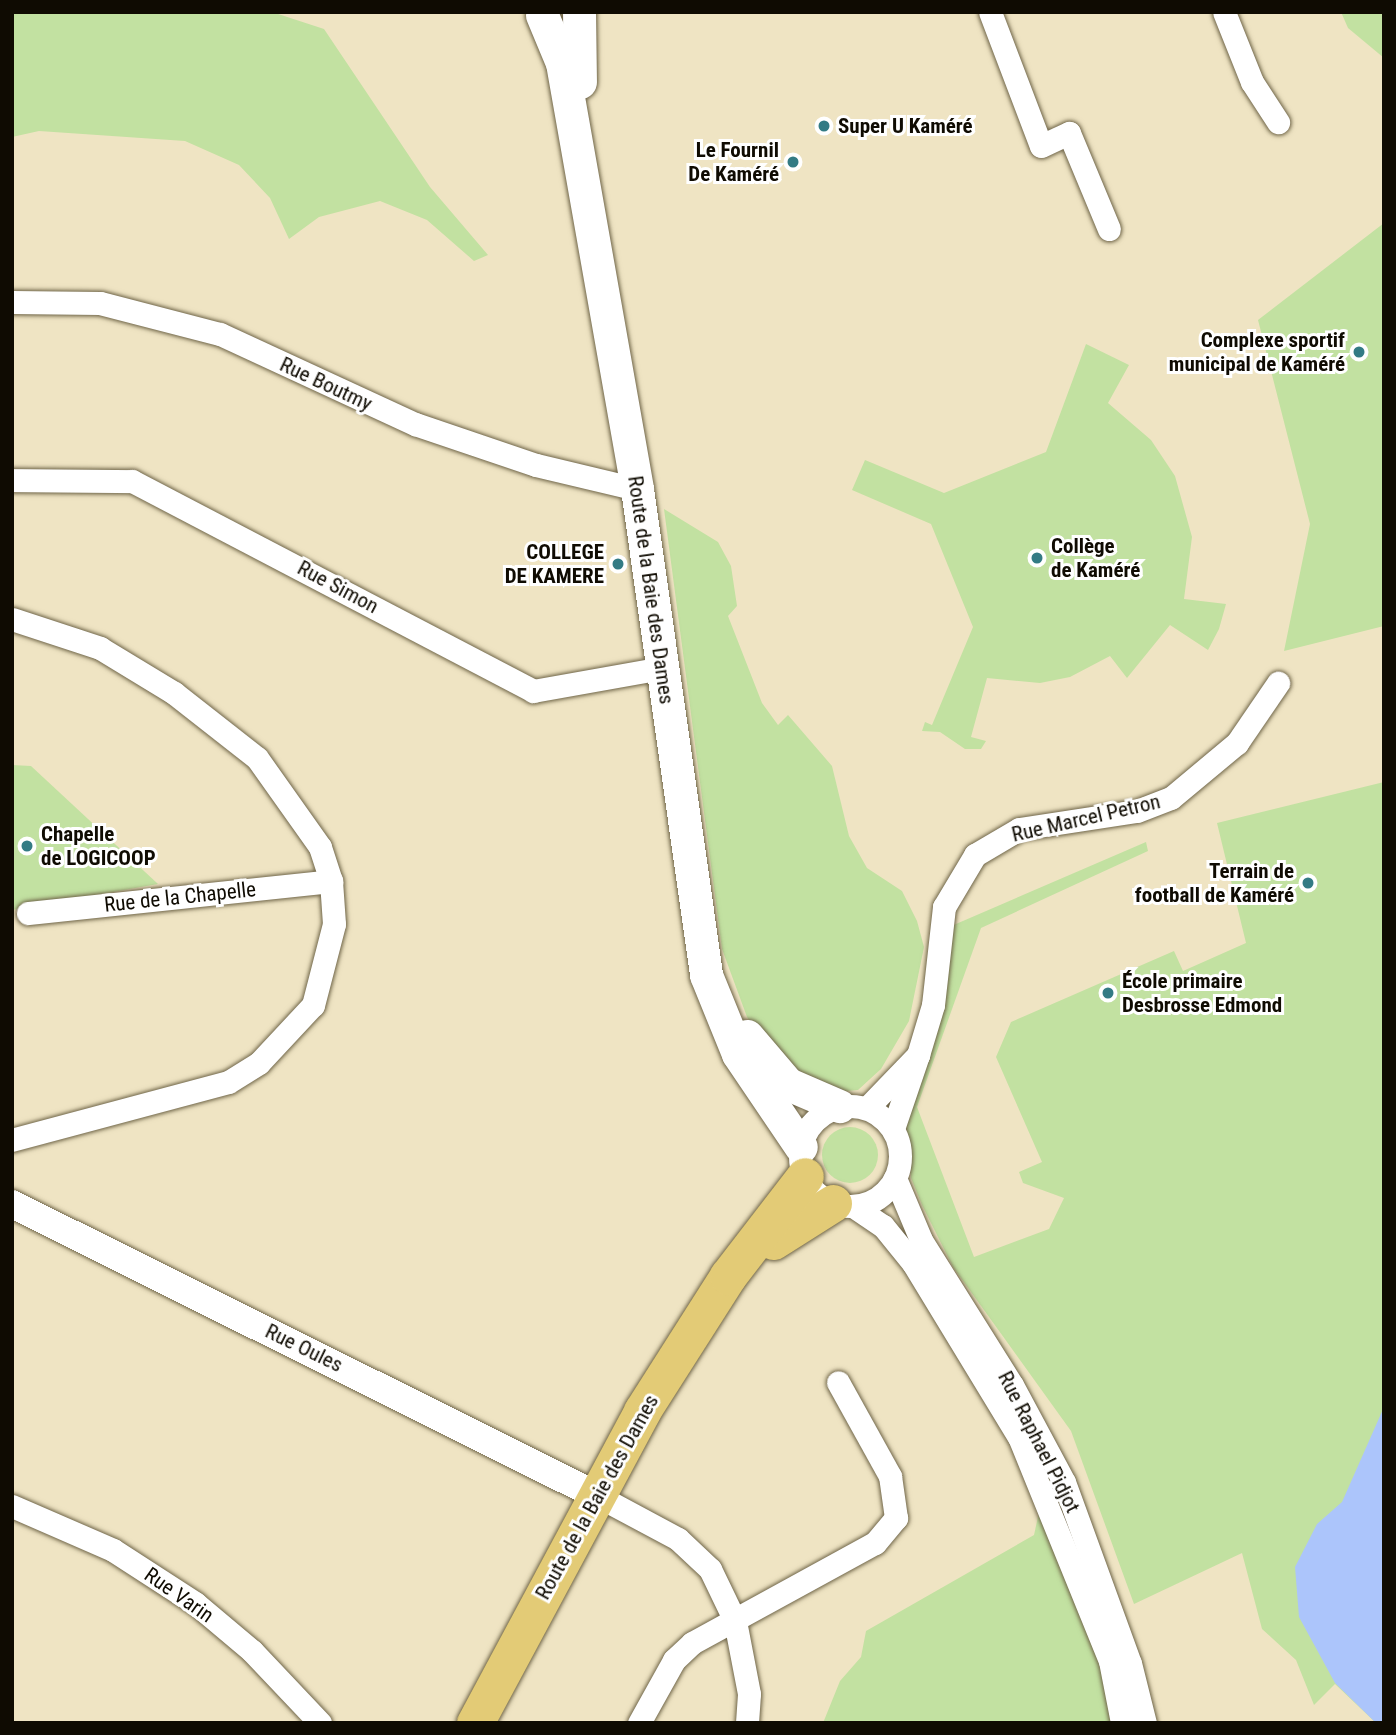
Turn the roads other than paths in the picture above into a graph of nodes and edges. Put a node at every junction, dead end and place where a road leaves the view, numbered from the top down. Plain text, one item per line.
1 (579, 12) edge
2 (990, 12) edge
3 (1224, 12) edge
4 (545, 13) edge
5 (1278, 122) dead end
6 (1109, 229) dead end
7 (12, 302) edge
8 (12, 480) edge
9 (637, 489) junction
10 (12, 619) edge
11 (662, 668) junction
12 (1278, 682) dead end
13 (331, 881) junction
14 (28, 913) dead end
15 (918, 1055) junction
16 (853, 1107) junction
17 (893, 1129) junction
18 (12, 1140) edge
19 (803, 1161) junction
20 (895, 1178) junction
21 (12, 1204) edge
22 (843, 1204) junction
23 (728, 1276) junction
24 (838, 1382) dead end
25 (596, 1495) junction
26 (12, 1506) edge
27 (735, 1621) junction
28 (320, 1723) edge
29 (475, 1723) edge
30 (639, 1723) edge
31 (747, 1723) edge
32 (1122, 1723) edge
33 (1145, 1723) edge

1 - 16 main road, Route de la Baie des Dames
2 - 6 street
3 - 5 street
4 - 9 main road, Route de la Baie des Dames
7 - 9 street, Rue Boutmy
8 - 11 street, Rue Simon
9 - 11 main road, Route de la Baie des Dames
10 - 13 street
11 - 19 main road, Route de la Baie des Dames
12 - 15 street, Rue Marcel Petron
13 - 14 street, Rue de la Chapelle
13 - 18 street
15 - 16 street, Rue Marcel Petron
15 - 17 street, Rue Marcel Petron
16 - 17 street
16 - 19 street
17 - 20 street
19 - 22 street
19 - 23 main road, Route de la Baie des Dames
20 - 22 street
20 - 33 street, Rue Raphael Pidjot
21 - 25 street, Rue Oules
22 - 23 main road, Route de la Baie des Dames
22 - 32 street, Rue Raphael Pidjot
23 - 25 main road, Route de la Baie des Dames
24 - 27 street
25 - 27 street
25 - 29 main road, Route de la Baie des Dames
26 - 28 street, Rue Varin
27 - 30 street
27 - 31 street

